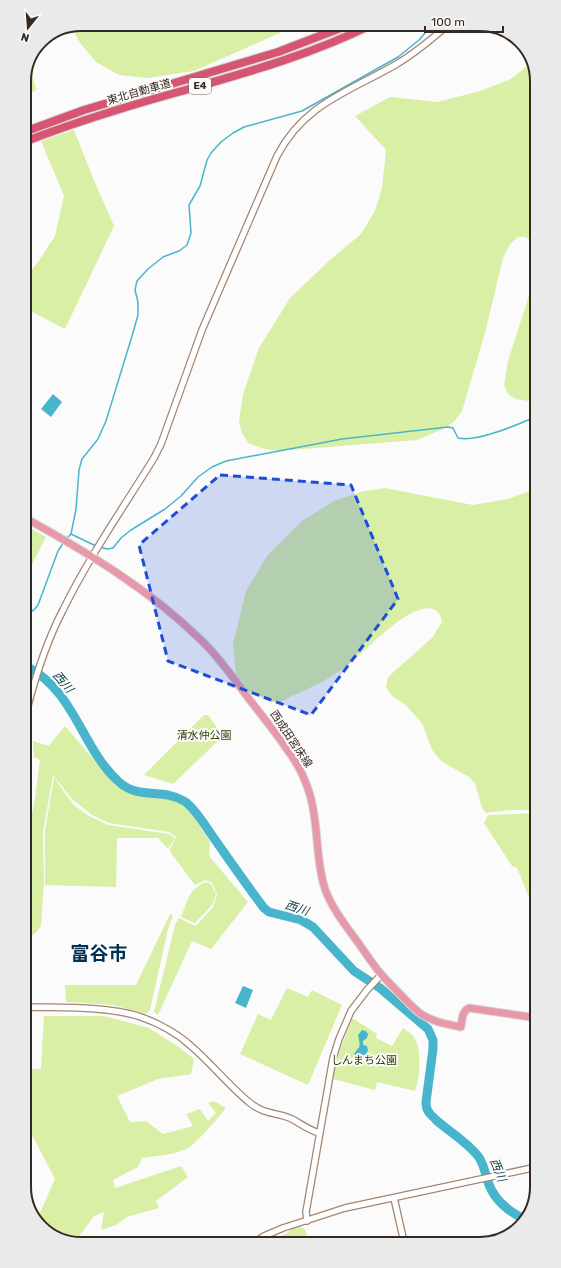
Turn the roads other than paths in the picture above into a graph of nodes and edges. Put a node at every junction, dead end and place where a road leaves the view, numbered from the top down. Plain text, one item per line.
1 (333, 31) edge
2 (357, 31) edge
3 (440, 31) edge
4 (31, 130) edge
5 (31, 140) edge
6 (31, 521) edge
7 (92, 557) junction
8 (31, 693) edge
9 (380, 977) junction
10 (31, 1007) edge
11 (530, 1017) edge
12 (319, 1133) junction
13 (530, 1169) edge
14 (394, 1198) junction
15 (307, 1220) junction
16 (263, 1237) edge
17 (403, 1237) edge

1 - 4 highway, 東北自動車道 / E4
2 - 5 highway, 東北自動車道 / E4
3 - 7 street
6 - 7 main road, 西成田宮床線
7 - 8 street
7 - 9 main road, 西成田宮床線
9 - 11 main road, 西成田宮床線
9 - 12 street
10 - 12 street
12 - 15 street
13 - 14 street
14 - 15 street
14 - 17 street
15 - 16 street

